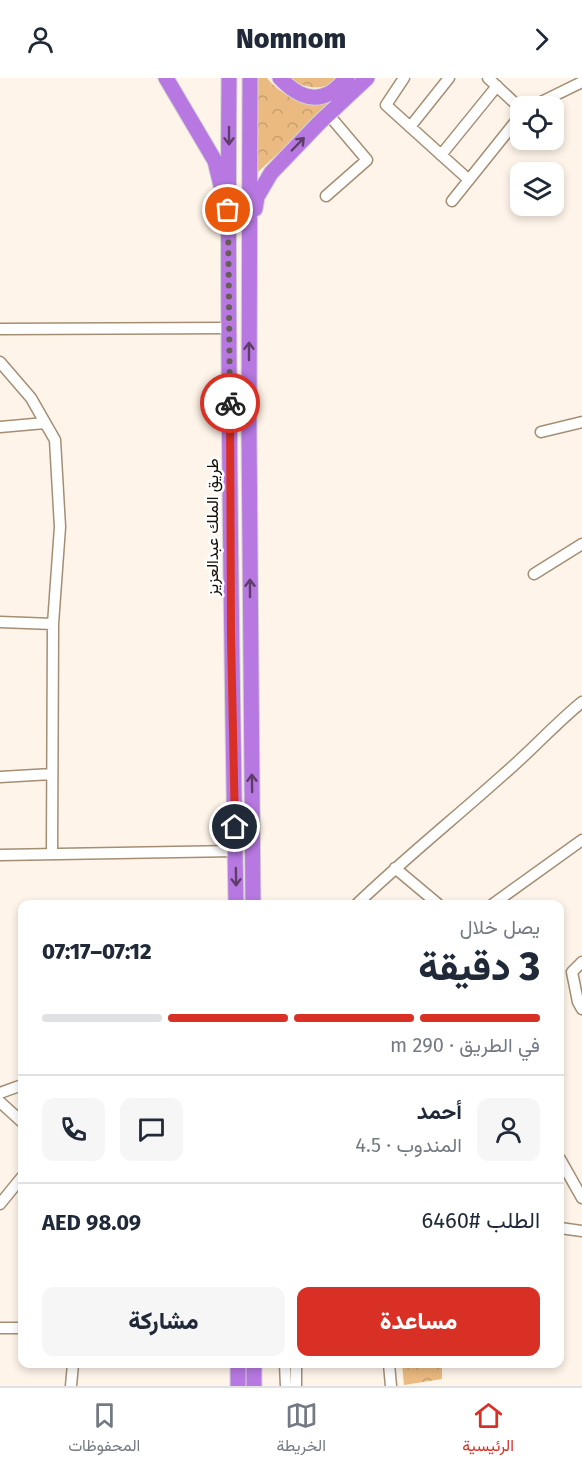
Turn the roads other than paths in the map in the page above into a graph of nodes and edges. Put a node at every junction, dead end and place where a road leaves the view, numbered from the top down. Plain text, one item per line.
1 (166, 78) edge
2 (229, 78) edge
3 (250, 78) edge
4 (280, 78) edge
5 (347, 78) edge
6 (367, 78) edge
7 (404, 78) edge
8 (449, 78) edge
9 (488, 78) edge
10 (582, 82) edge
11 (497, 86) junction
12 (553, 96) edge
13 (510, 98) edge
14 (328, 114) junction
15 (410, 127) junction
16 (510, 129) edge
17 (441, 155) junction
18 (469, 180) junction
19 (326, 196) dead end
20 (452, 201) dead end
21 (250, 229) junction
22 (228, 232) junction
23 (230, 327) junction
24 (0, 329) edge
25 (0, 362) edge
26 (582, 422) edge
27 (45, 423) junction
28 (0, 427) edge
29 (541, 432) dead end
30 (582, 544) edge
31 (534, 574) dead end
32 (0, 622) edge
33 (53, 624) junction
34 (579, 705) edge
35 (582, 717) edge
36 (52, 774) junction
37 (0, 777) edge
38 (582, 840) edge
39 (235, 851) junction
40 (52, 854) junction
41 (0, 855) edge
42 (395, 868) junction
43 (236, 900) edge
44 (253, 900) edge
45 (361, 900) edge
46 (433, 900) edge
47 (499, 900) edge
48 (582, 962) edge
49 (564, 971) edge
50 (572, 972) junction
51 (582, 1009) edge
52 (18, 1086) edge
53 (0, 1094) edge
54 (0, 1102) edge
55 (18, 1118) edge
56 (564, 1166) edge
57 (18, 1183) edge
58 (582, 1198) edge
59 (0, 1204) edge
60 (564, 1229) edge
61 (582, 1231) edge
62 (0, 1328) edge
63 (18, 1328) edge
64 (73, 1368) edge
65 (238, 1368) edge
66 (254, 1368) edge
67 (285, 1368) edge
68 (296, 1368) edge
69 (389, 1368) edge
70 (71, 1386) edge
71 (238, 1386) edge
72 (254, 1386) edge
73 (286, 1386) edge
74 (296, 1386) edge
75 (391, 1386) edge

1 - 22 highway
2 -> 22 highway, طريق الملك عبدالعزيز
3 - 21 highway
4 - 5 highway
6 - 14 highway
7 - 15 street
8 - 15 street
9 - 11 street
10 - 12 street
11 - 13 street
11 - 17 street
14 - 19 street
21 -> 14 highway
15 - 17 street
16 - 18 street
17 - 18 street
18 - 20 street
44 -> 21 highway
22 - 23 highway, طريق الملك عبدالعزيز
23 - 24 street
23 - 39 highway, طريق الملك عبدالعزيز
25 - 27 street
26 - 29 street
27 - 28 street
27 - 33 street
30 - 31 street
32 - 33 street
33 - 36 street
34 - 35 street
34 - 42 street
36 - 37 street
36 - 40 street
38 - 47 street
39 - 40 street
39 -> 43 highway, طريق الملك عبدالعزيز
40 - 41 street
42 - 45 street
42 - 46 street
48 - 50 street
49 - 50 street
50 - 51 street
52 - 53 street
54 - 55 street
56 - 58 street
57 - 59 street
60 - 61 street
62 - 63 street
64 - 70 street
65 - 71 highway
66 - 72 highway
67 - 73 street
68 - 74 street
69 - 75 street

